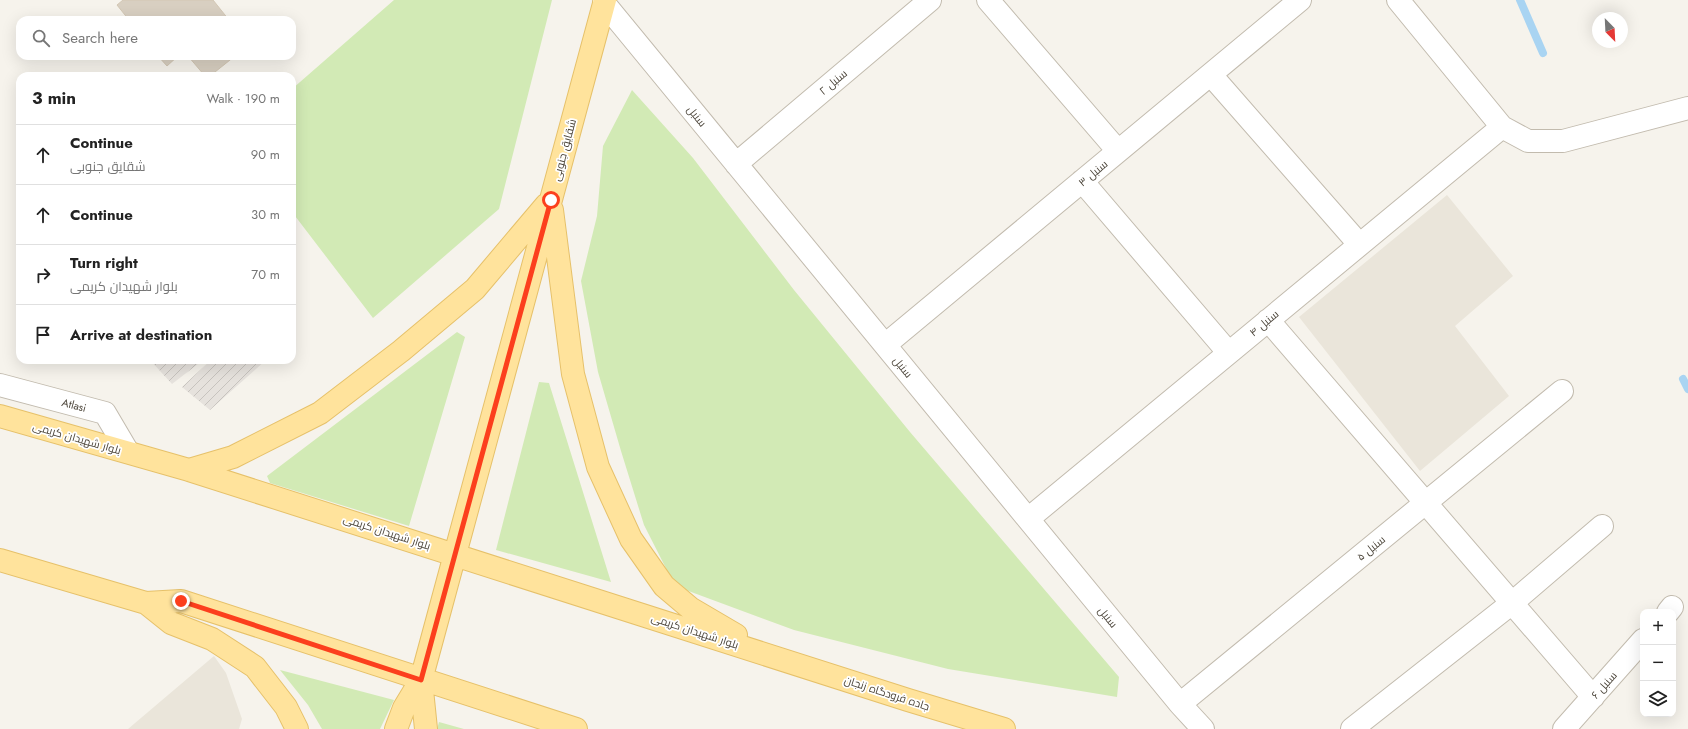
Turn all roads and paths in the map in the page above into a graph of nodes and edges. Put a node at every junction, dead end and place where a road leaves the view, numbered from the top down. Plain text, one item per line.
1 (930, 0) edge
2 (988, 0) edge
3 (1300, 0) edge
4 (1398, 0) edge
5 (604, 1) edge
6 (1211, 75) junction
7 (1688, 108) edge
8 (1502, 127) junction
9 (1118, 151) junction
10 (736, 164) junction
11 (1082, 181) junction
12 (551, 200) junction
13 (1359, 244) junction
14 (1268, 320) junction
15 (885, 345) junction
16 (1228, 352) junction
17 (0, 385) edge
18 (1562, 391) dead end
19 (0, 416) edge
20 (128, 452) junction
21 (190, 470) junction
22 (1425, 503) junction
23 (1028, 519) junction
24 (1602, 526) dead end
25 (454, 554) junction
26 (0, 560) edge
27 (146, 603) junction
28 (1512, 603) junction
29 (1640, 643) edge
30 (771, 656) junction
31 (421, 680) junction
32 (1593, 696) junction
33 (1180, 704) junction
34 (297, 729) edge
35 (396, 729) edge
36 (426, 729) edge
37 (576, 729) edge
38 (1004, 729) edge
39 (1203, 729) edge
40 (1352, 729) edge
41 (1564, 729) edge

1 - 10 street, سنبل ۲
2 - 9 street
3 - 6 street, سنبل ۳
4 - 8 street
5 - 10 street, سنبل
5 - 12 main road, شقایق جنوبی
6 - 9 street, سنبل ۳
6 - 13 street
7 - 8 street
8 - 13 street, سنبل ۴
9 - 11 street, سنبل ۳
10 - 15 street, سنبل
11 - 15 street, سنبل ۳
11 - 16 street
12 - 21 main road
12 - 25 main road, شقایق جنوبی
12 - 30 main road
13 - 14 street, سنبل ۴
14 - 16 street, سنبل ۴
14 - 22 street
15 - 23 street, سنبل
16 - 23 street, سنبل ۴
17 - 20 street, Atlasi
18 - 22 street, سنبل ۵
19 - 20 main road, بلوار شهیدان کریمی
20 - 21 main road, بلوار شهیدان کریمی
21 - 25 main road, بلوار شهیدان کریمی
22 - 28 street
22 - 33 street, سنبل ۵
23 - 33 street, سنبل
24 - 28 street
25 - 30 main road, بلوار شهیدان کریمی
25 - 31 main road, شقایق جنوبی
26 - 27 main road
27 - 31 main road
27 - 34 main road
28 - 32 street
28 - 40 street
29 - 32 street, سنبل ۶
30 - 38 main road, جاده فرودگاه زنجان
31 - 35 main road
31 - 36 main road
31 - 37 main road
32 - 41 street, سنبل ۶
33 - 39 street, سنبل

